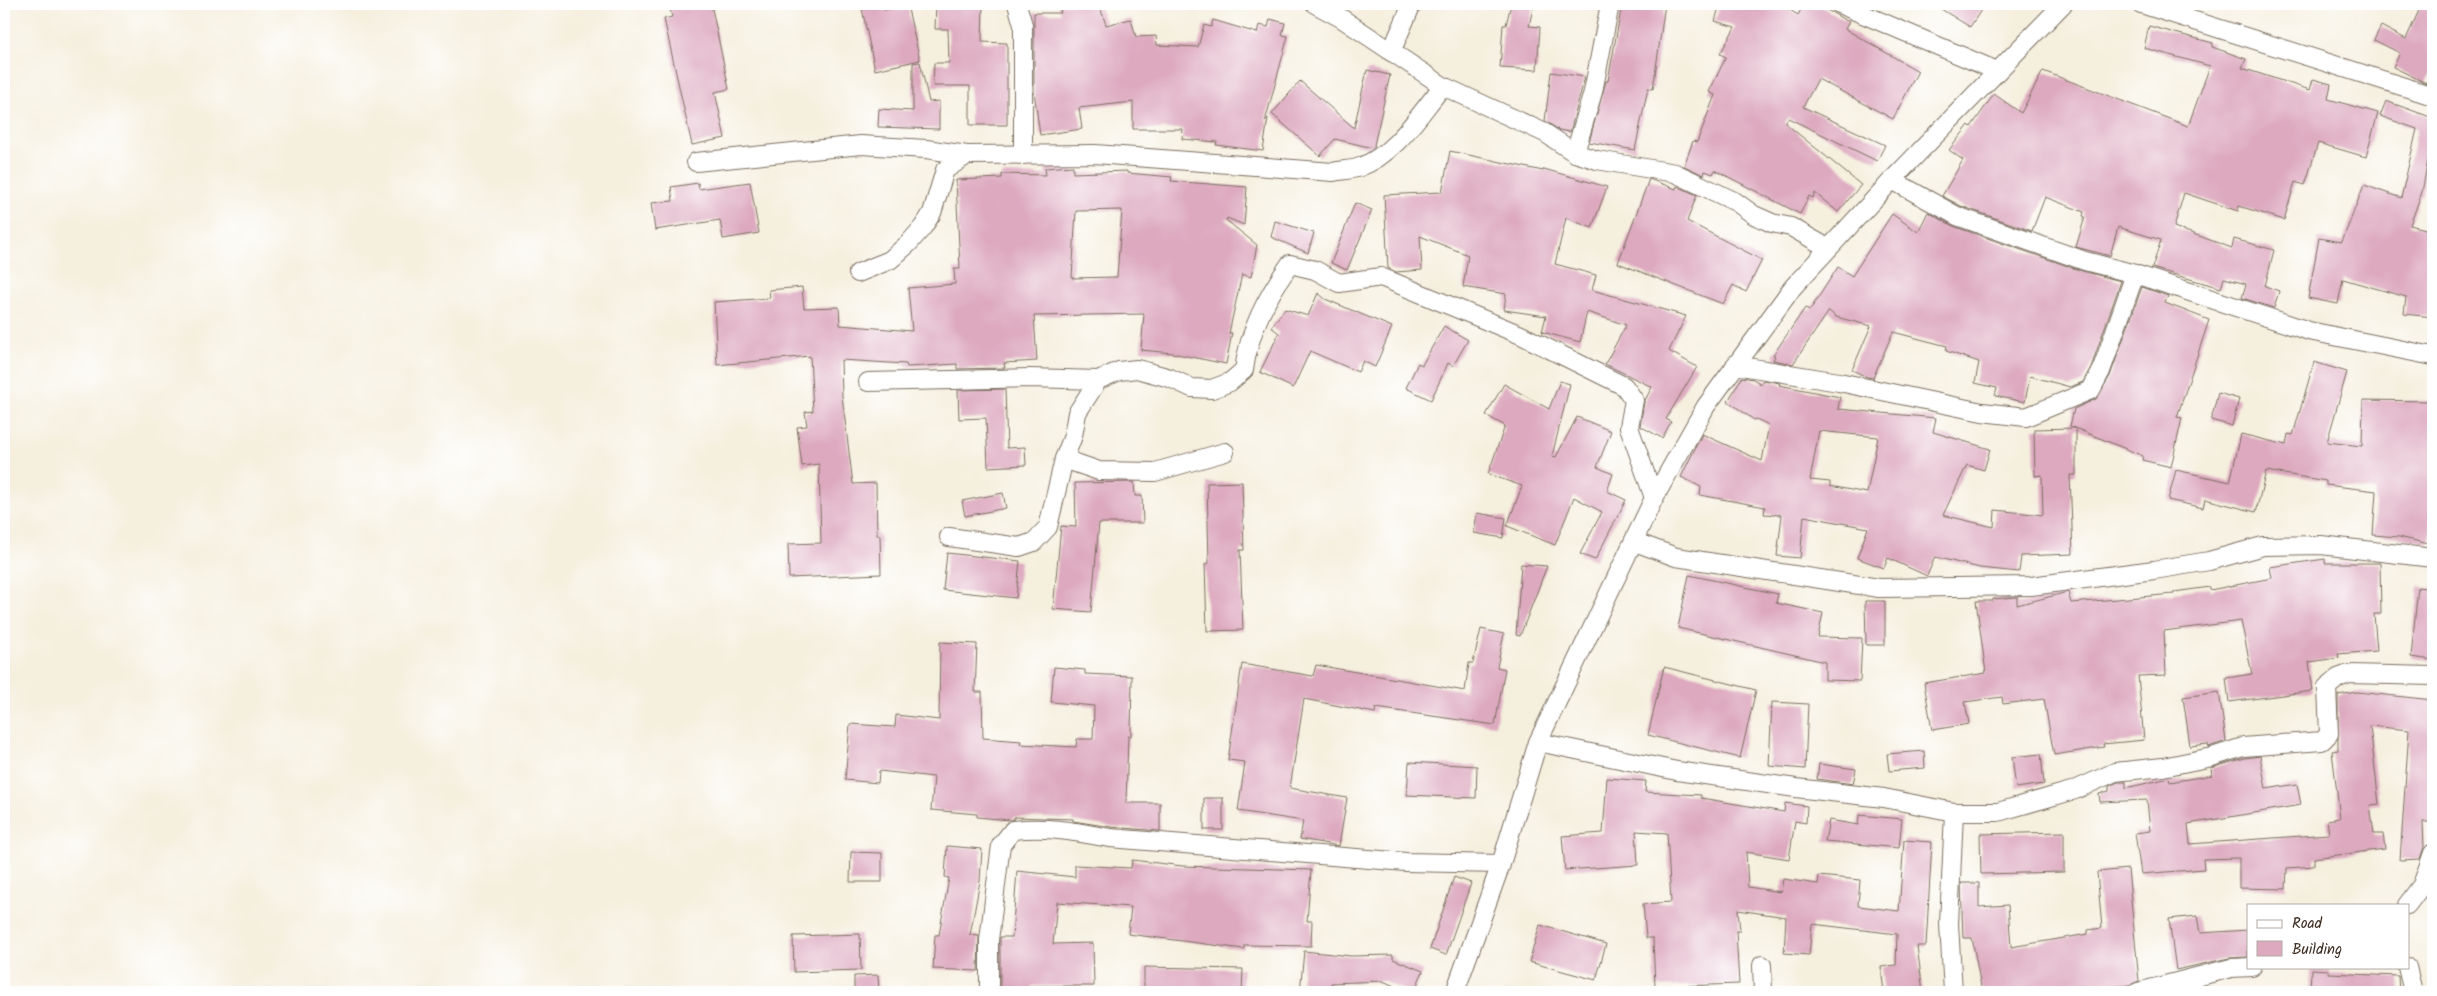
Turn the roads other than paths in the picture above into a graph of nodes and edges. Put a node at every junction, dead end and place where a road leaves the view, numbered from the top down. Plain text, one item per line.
1 (1017, 4) edge
2 (1316, 4) edge
3 (1412, 4) edge
4 (1610, 4) edge
5 (1839, 4) edge
6 (2141, 4) edge
7 (2051, 8) edge
8 (1391, 52) junction
9 (1997, 71) junction
10 (1443, 86) junction
11 (2433, 96) edge
12 (1575, 153) junction
13 (967, 155) junction
14 (1023, 155) junction
15 (696, 162) dead end
16 (1892, 180) junction
17 (1828, 248) junction
18 (858, 273) dead end
19 (2135, 274) junction
20 (2433, 356) edge
21 (1735, 365) junction
22 (1098, 380) junction
23 (868, 382) dead end
24 (1225, 452) dead end
25 (1064, 459) junction
26 (1654, 498) junction
27 (949, 537) dead end
28 (1635, 542) junction
29 (2433, 558) edge
30 (2433, 676) edge
31 (1538, 742) junction
32 (1954, 812) junction
33 (2433, 853) edge
34 (1501, 864) junction
35 (2407, 904) edge
36 (1762, 964) dead end
37 (2247, 967) edge
38 (2407, 968) edge
39 (988, 992) edge
40 (1455, 992) edge
41 (1763, 992) edge
42 (1953, 992) edge
43 (2138, 992) edge
44 (2412, 992) edge

1 - 14 street
2 - 8 street
3 - 8 street
4 - 12 street
5 - 9 street
6 - 11 street
7 - 9 street
8 - 10 street
9 - 16 street
10 - 12 street
10 - 14 street
12 - 17 street
13 - 14 street
13 - 15 street
13 - 18 street
16 - 17 street
16 - 19 street
17 - 21 street
19 - 20 street
19 - 21 street
21 - 26 street
22 - 23 street
22 - 25 street
22 - 26 street
24 - 25 street
25 - 27 street
26 - 28 street
28 - 29 street
28 - 31 street
30 - 32 street
31 - 32 street
31 - 34 street
32 - 42 street
33 - 35 street
34 - 39 street
34 - 40 street
36 - 41 street
37 - 43 street
38 - 44 street

